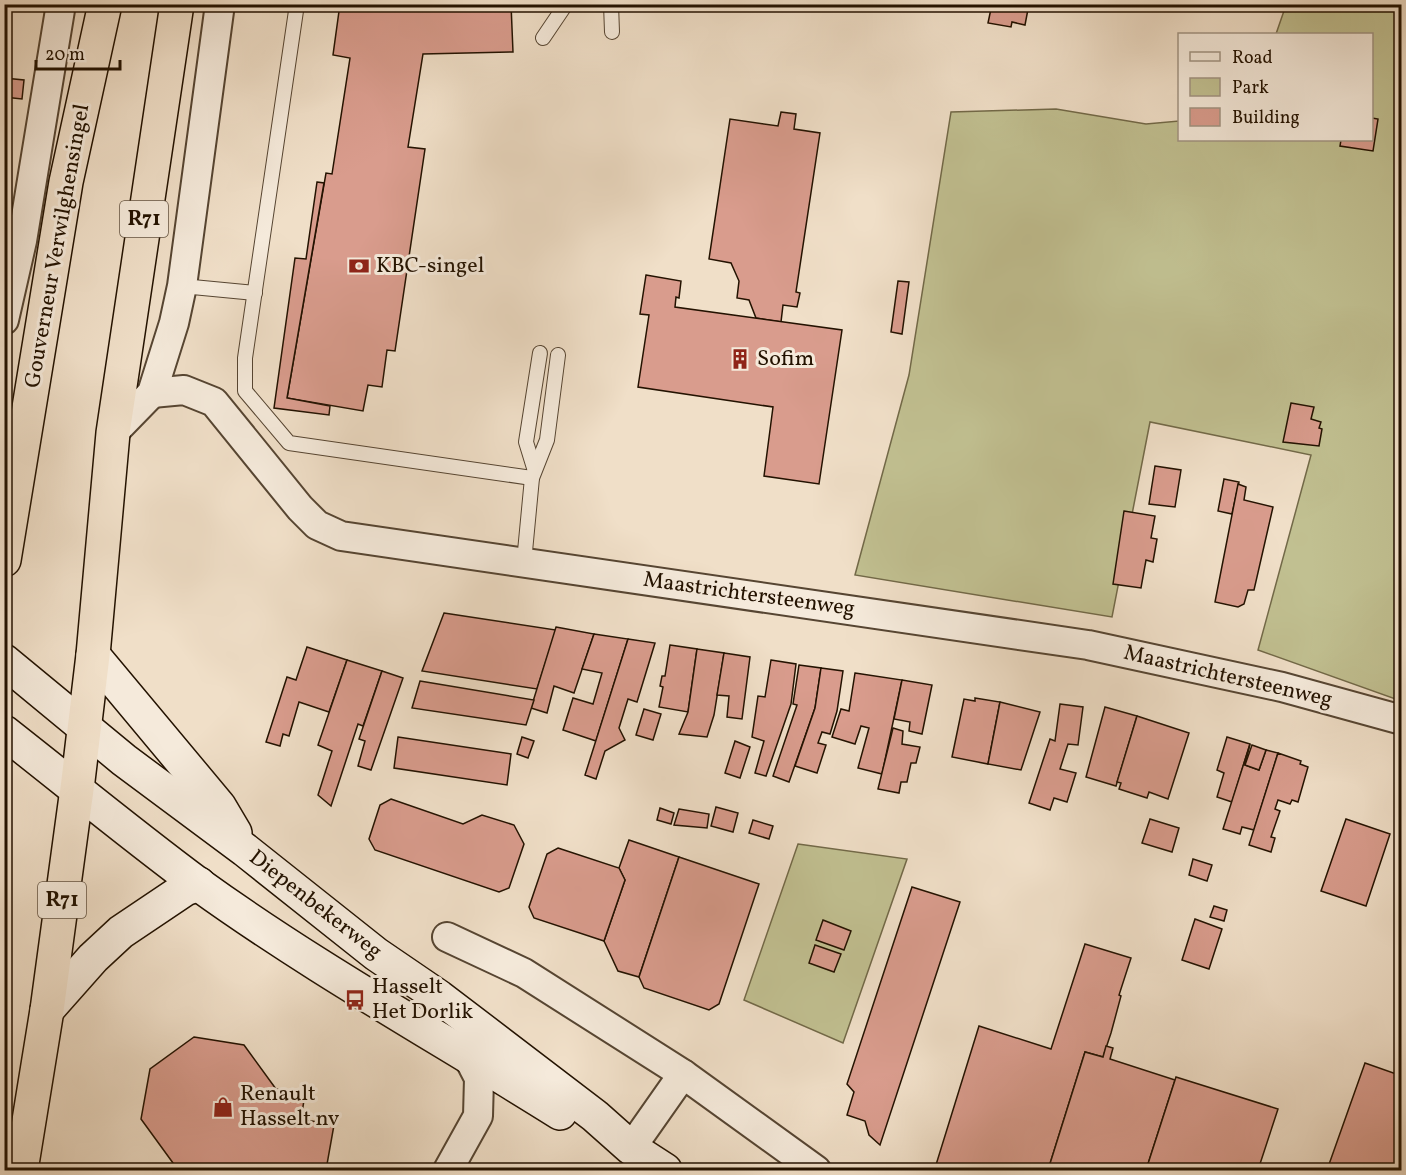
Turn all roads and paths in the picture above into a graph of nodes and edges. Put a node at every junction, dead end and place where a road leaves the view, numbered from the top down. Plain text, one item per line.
1 (61, 4) edge
2 (105, 4) edge
3 (177, 4) edge
4 (220, 4) edge
5 (297, 4) edge
6 (566, 4) edge
7 (611, 4) edge
8 (612, 32) dead end
9 (543, 38) dead end
10 (182, 286) junction
11 (255, 293) junction
12 (4, 320) edge
13 (540, 353) dead end
14 (558, 354) dead end
15 (152, 393) junction
16 (113, 433) junction
17 (533, 473) junction
18 (8, 515) edge
19 (4, 560) edge
20 (524, 562) junction
21 (93, 655) junction
22 (4, 661) edge
23 (1401, 720) edge
24 (83, 728) junction
25 (4, 732) edge
26 (77, 789) junction
27 (245, 850) junction
28 (200, 884) junction
29 (447, 937) dead end
30 (47, 1010) junction
31 (466, 1053) junction
32 (683, 1074) junction
33 (631, 1148) junction
34 (21, 1170) edge
35 (448, 1170) edge
36 (665, 1170) edge
37 (816, 1170) edge

1 - 12 street, Gouverneur Verwilghensingel
2 - 18 highway, Gouverneur Verwilghensingel
3 - 16 highway, R71
4 - 10 street
5 - 11 lane
6 - 9 lane
7 - 8 lane
10 - 11 lane
10 - 15 street
11 - 17 lane
13 - 17 lane
14 - 17 lane
15 - 16 street
15 - 20 street, Maastrichtersteenweg
16 - 21 highway, R71
17 - 20 lane
18 - 19 highway, Gouverneur Verwilghensingel
20 - 23 street, Maastrichtersteenweg
21 - 24 highway, R71
21 - 27 main road
22 - 24 main road
24 - 26 highway, R71
24 - 27 main road, Diepenbekerweg
25 - 26 main road
26 - 28 main road, Diepenbekerweg
26 - 30 highway, R71
27 - 33 main road, Diepenbekerweg
28 - 30 main road
28 - 31 main road, Diepenbekerweg
29 - 32 street
30 - 34 highway, R71
31 - 33 main road, Diepenbekerweg
31 - 35 street
32 - 33 street
32 - 37 street
33 - 36 main road, Diepenbekerweg

